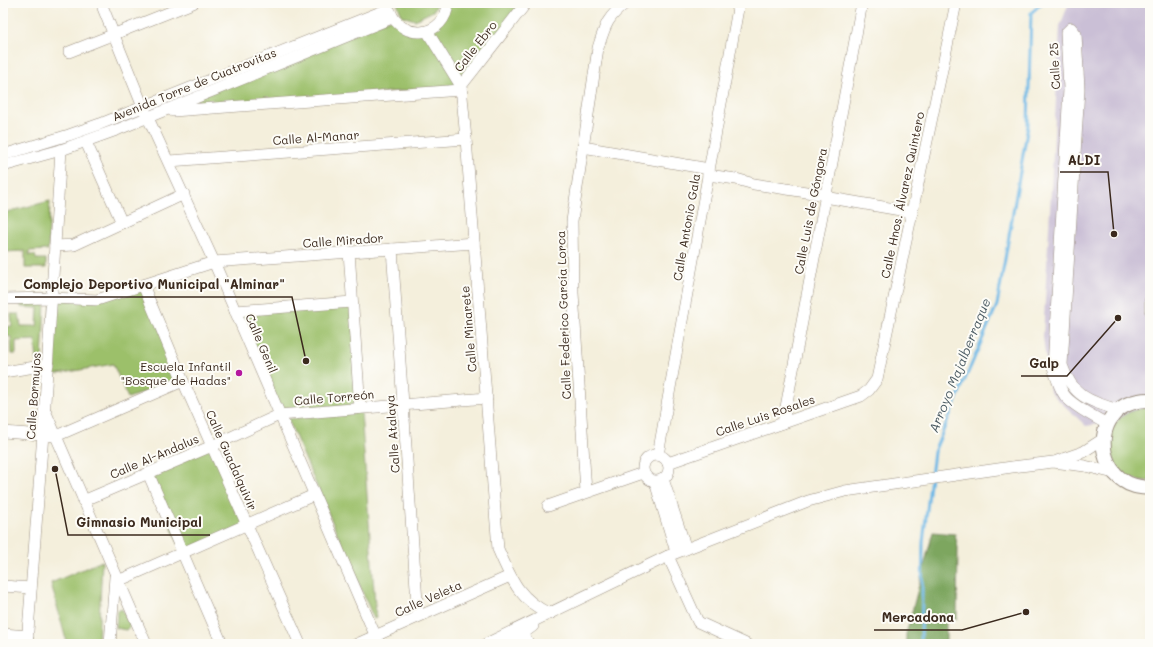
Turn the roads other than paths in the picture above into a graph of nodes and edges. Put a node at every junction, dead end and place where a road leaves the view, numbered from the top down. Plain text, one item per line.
1 (448, 3) edge
2 (524, 3) edge
3 (626, 3) edge
4 (739, 3) edge
5 (862, 3) edge
6 (956, 3) edge
7 (186, 4) edge
8 (103, 8) dead end
9 (390, 10) edge
10 (427, 31) junction
11 (114, 35) junction
12 (69, 52) dead end
13 (461, 88) junction
14 (143, 107) junction
15 (162, 112) junction
16 (149, 117) junction
17 (466, 138) junction
18 (86, 142) junction
19 (583, 147) junction
20 (61, 150) junction
21 (3, 155) edge
22 (169, 161) junction
23 (3, 166) edge
24 (709, 172) junction
25 (184, 194) junction
26 (826, 196) junction
27 (912, 212) junction
28 (122, 223) junction
29 (474, 243) junction
30 (54, 246) junction
31 (392, 249) junction
32 (349, 252) junction
33 (214, 262) junction
34 (143, 285) junction
35 (51, 298) junction
36 (3, 299) edge
37 (1150, 301) edge
38 (352, 302) junction
39 (1150, 310) edge
40 (235, 311) junction
41 (48, 365) junction
42 (3, 372) edge
43 (183, 381) junction
44 (869, 390) joint
45 (486, 398) junction
46 (1150, 400) edge
47 (403, 404) junction
48 (360, 408) junction
49 (1119, 410) junction
50 (45, 411) junction
51 (279, 415) junction
52 (782, 423) junction
53 (1107, 424) junction
54 (3, 432) edge
55 (44, 434) junction
56 (56, 436) junction
57 (1103, 439) junction
58 (212, 446) junction
59 (658, 455) junction
60 (668, 462) junction
61 (1053, 462) junction
62 (148, 473) junction
63 (643, 473) junction
64 (1114, 473) junction
65 (659, 480) junction
66 (1150, 488) edge
67 (586, 492) junction
68 (314, 495) junction
69 (83, 501) junction
70 (548, 506) dead end
71 (247, 525) junction
72 (182, 552) junction
73 (677, 552) junction
74 (510, 576) junction
75 (116, 578) junction
76 (3, 586) edge
77 (31, 588) junction
78 (550, 614) junction
79 (418, 616) junction
80 (3, 634) edge
81 (522, 634) junction
82 (27, 640) edge
83 (377, 640) edge
84 (110, 644) edge
85 (146, 644) edge
86 (222, 644) edge
87 (300, 644) edge
88 (357, 644) edge
89 (486, 644) edge
90 (509, 644) edge
91 (529, 644) edge
92 (746, 644) edge

1 - 10 street
2 - 13 street, Calle Ebro
3 - 19 street, Calle Federico García Lorca
4 - 24 street, Calle Antonio Gala
5 - 26 street, Calle Luis de Góngora
6 - 27 street, Calle Hnos. Álvarez Quintero
7 - 11 street
8 - 11 street, Calle Genil
9 - 10 street
9 - 14 street, Avenida Torre de Cuatrovitas
9 - 15 street, Avenida Torre de Cuatrovitas
10 - 13 street, Calle Minarete
11 - 12 street
11 - 14 street, Calle Genil
13 - 15 street
13 - 17 street, Calle Minarete
14 - 16 street, Calle Genil
14 - 21 street, Avenida Torre de Cuatrovitas
15 - 16 street, Avenida Torre de Cuatrovitas
16 - 18 street, Avenida Torre de Cuatrovitas
16 - 22 street, Calle Genil
17 - 22 street, Calle Al-Manar
17 - 29 street, Calle Minarete
18 - 20 street, Avenida Torre de Cuatrovitas
18 - 28 street
19 - 24 street
19 - 67 street, Calle Federico García Lorca
20 - 23 street, Avenida Torre de Cuatrovitas
20 - 30 street, Calle Bormujos
22 - 25 street, Calle Genil
24 - 26 street
24 - 59 street, Calle Antonio Gala
25 - 28 street
25 - 33 street, Calle Genil
26 - 27 street
26 - 52 street, Calle Luis de Góngora
27 - 44 street, Calle Hnos. Álvarez Quintero
28 - 30 street
29 - 31 street, Calle Mirador
29 - 45 street, Calle Minarete
30 - 35 street, Calle Bormujos
31 - 32 street, Calle Mirador
31 - 47 street, Calle Atalaya
32 - 33 street, Calle Mirador
32 - 38 street
33 - 34 street, Calle Mirador
33 - 40 street, Calle Genil
34 - 35 street, Calle Mirador
34 - 43 street, Calle Guadalquivir
35 - 36 street, Calle Mirador
35 - 41 street, Calle Bormujos
37 - 39 street
38 - 40 street
38 - 48 street
40 - 51 street, Calle Genil
41 - 42 street
41 - 50 street, Calle Bormujos
43 - 56 street
43 - 58 street, Calle Guadalquivir
44 - 52 street, Calle Luis Rosales
45 - 47 street, Calle Torreón
45 - 74 street, Calle Minarete
46 - 49 main road
47 - 48 street, Calle Torreón
47 - 79 street, Calle Atalaya
48 - 51 street, Calle Torreón
49 - 53 main road
49 - 53 street, Calle 25
50 - 55 street, Calle Bormujos
50 - 56 street
51 - 58 street, Calle Al-Andalus
51 - 68 street, Calle Genil
52 - 60 street, Calle Luis Rosales
53 - 57 main road
54 - 55 street
55 - 56 street
55 - 77 street, Calle Bormujos
56 - 69 street
57 - 61 street
57 - 64 main road
58 - 62 street, Calle Al-Andalus
58 - 71 street, Calle Guadalquivir
59 - 60 street
59 - 63 street
60 - 65 street
61 - 64 street
61 - 73 street
62 - 69 street, Calle Al-Andalus
62 - 72 street
63 - 65 street
63 - 67 street
64 - 66 main road
65 - 73 street
67 - 70 street
68 - 71 street
68 - 83 street, Calle Genil
69 - 75 street
71 - 72 street
71 - 87 street, Calle Guadalquivir
72 - 75 street
72 - 86 street
73 - 78 street
73 - 92 street
74 - 78 street, Calle Minarete
74 - 79 street, Calle Veleta
75 - 84 street
75 - 85 street
76 - 77 street
77 - 82 street, Calle Bormujos
78 - 81 street
78 - 89 street
79 - 83 street, Calle Veleta
80 - 82 street
81 - 90 street
81 - 91 street
83 - 88 street, Calle Veleta

